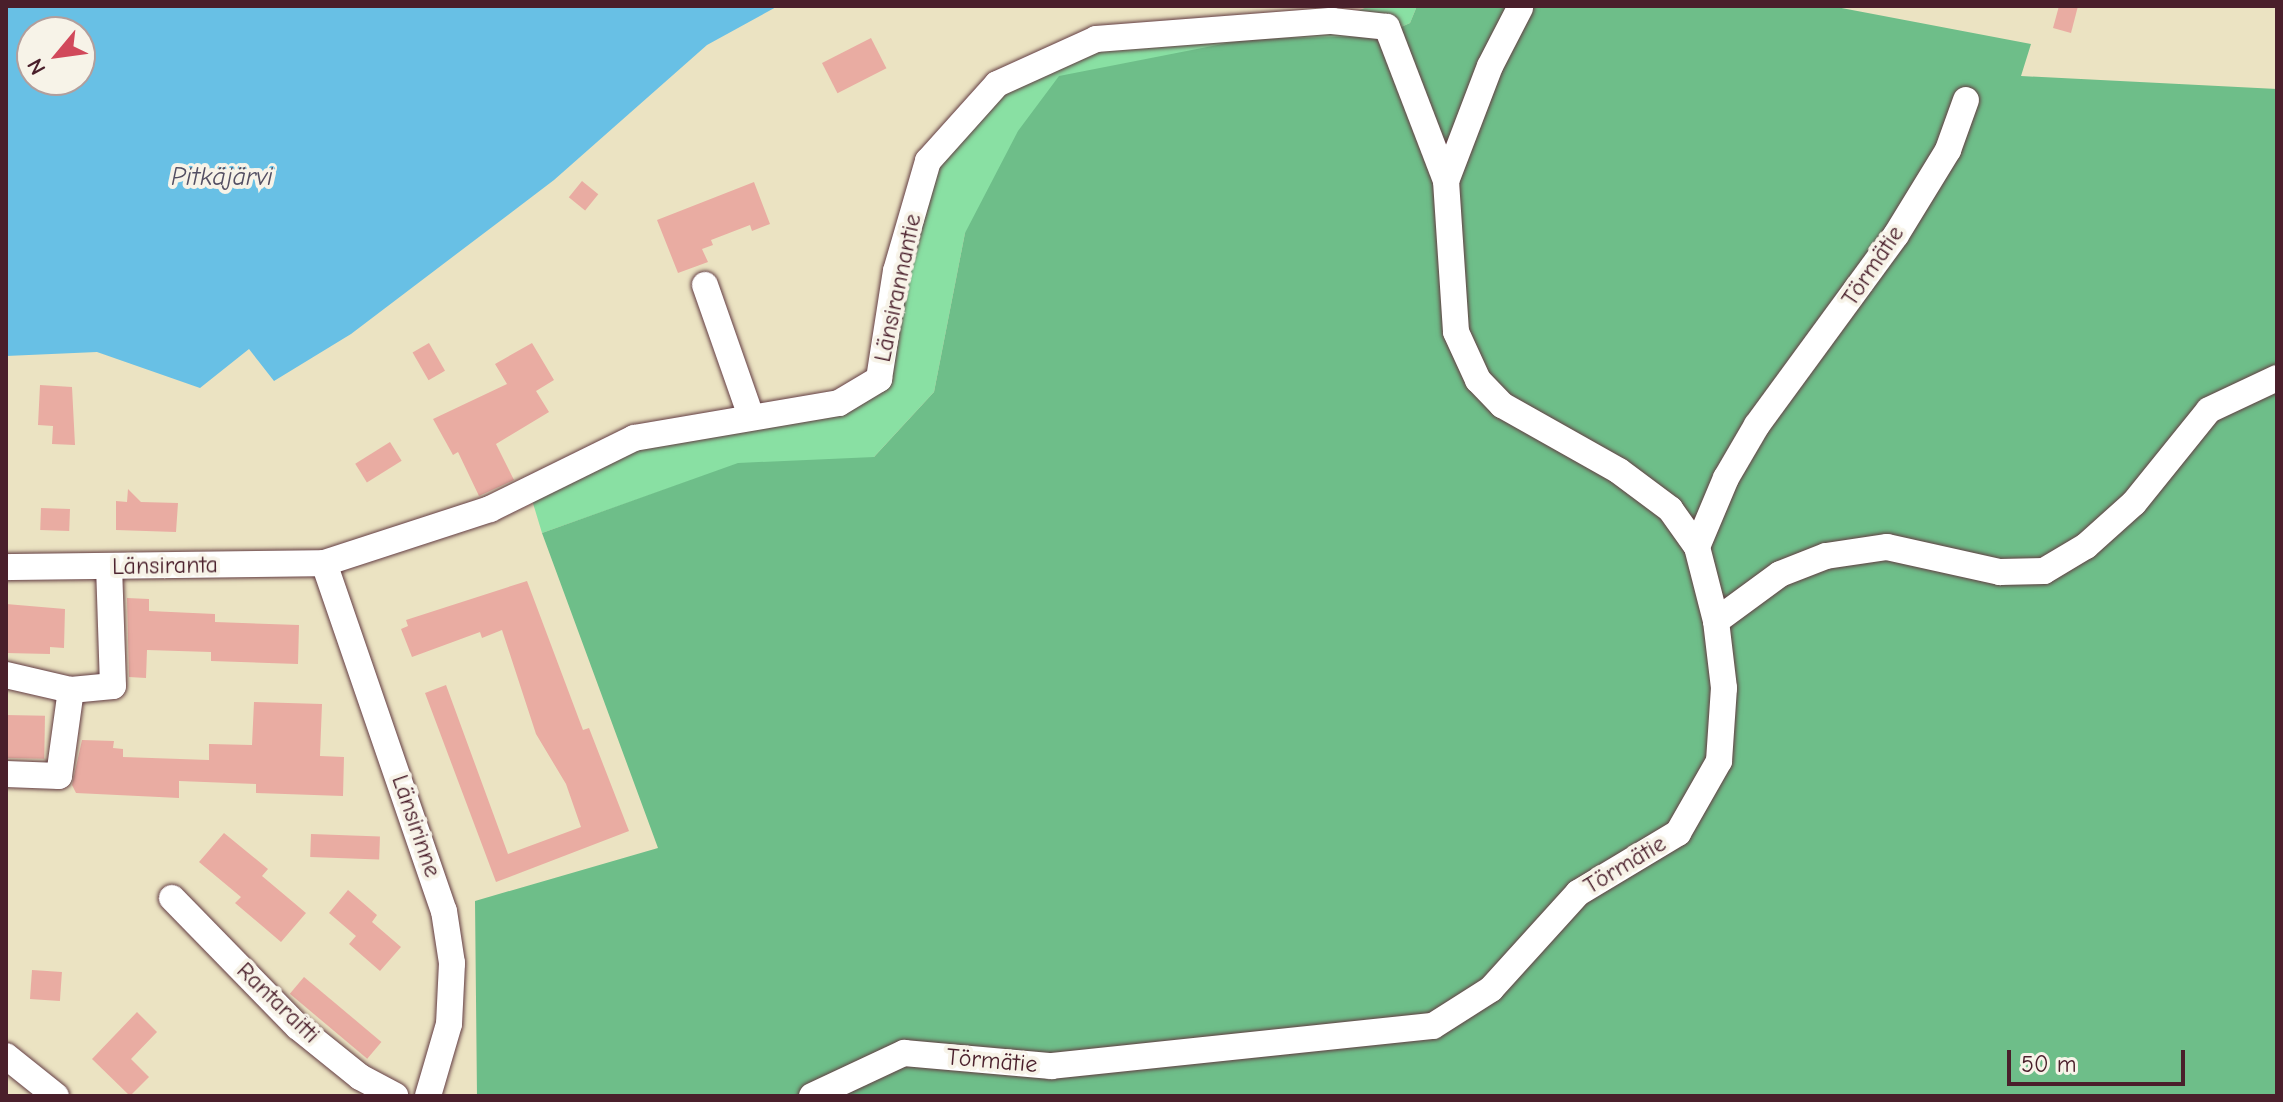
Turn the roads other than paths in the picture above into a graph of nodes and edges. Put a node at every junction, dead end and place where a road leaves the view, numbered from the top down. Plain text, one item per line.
1 (1520, 8) dead end
2 (1966, 100) dead end
3 (1446, 181) junction
4 (705, 285) dead end
5 (2277, 378) edge
6 (751, 416) junction
7 (1697, 547) junction
8 (324, 563) junction
9 (6, 567) edge
10 (109, 567) junction
11 (1716, 621) junction
12 (6, 675) edge
13 (71, 690) junction
14 (6, 774) edge
15 (172, 898) dead end
16 (6, 1056) edge
17 (56, 1096) edge
18 (395, 1096) edge
19 (428, 1096) edge
20 (812, 1096) edge

1 - 3 street
2 - 7 street, Törmätie
3 - 6 street, Länsirannantie
3 - 7 street
4 - 6 street
5 - 11 street
6 - 8 street, Länsirannantie
7 - 11 street, Törmätie
8 - 10 street, Länsiranta
8 - 19 street, Länsirinne
9 - 10 street, Länsiranta
10 - 13 street
11 - 20 street, Törmätie
12 - 13 street
13 - 14 street
15 - 18 street, Rantaraitti
16 - 17 street

